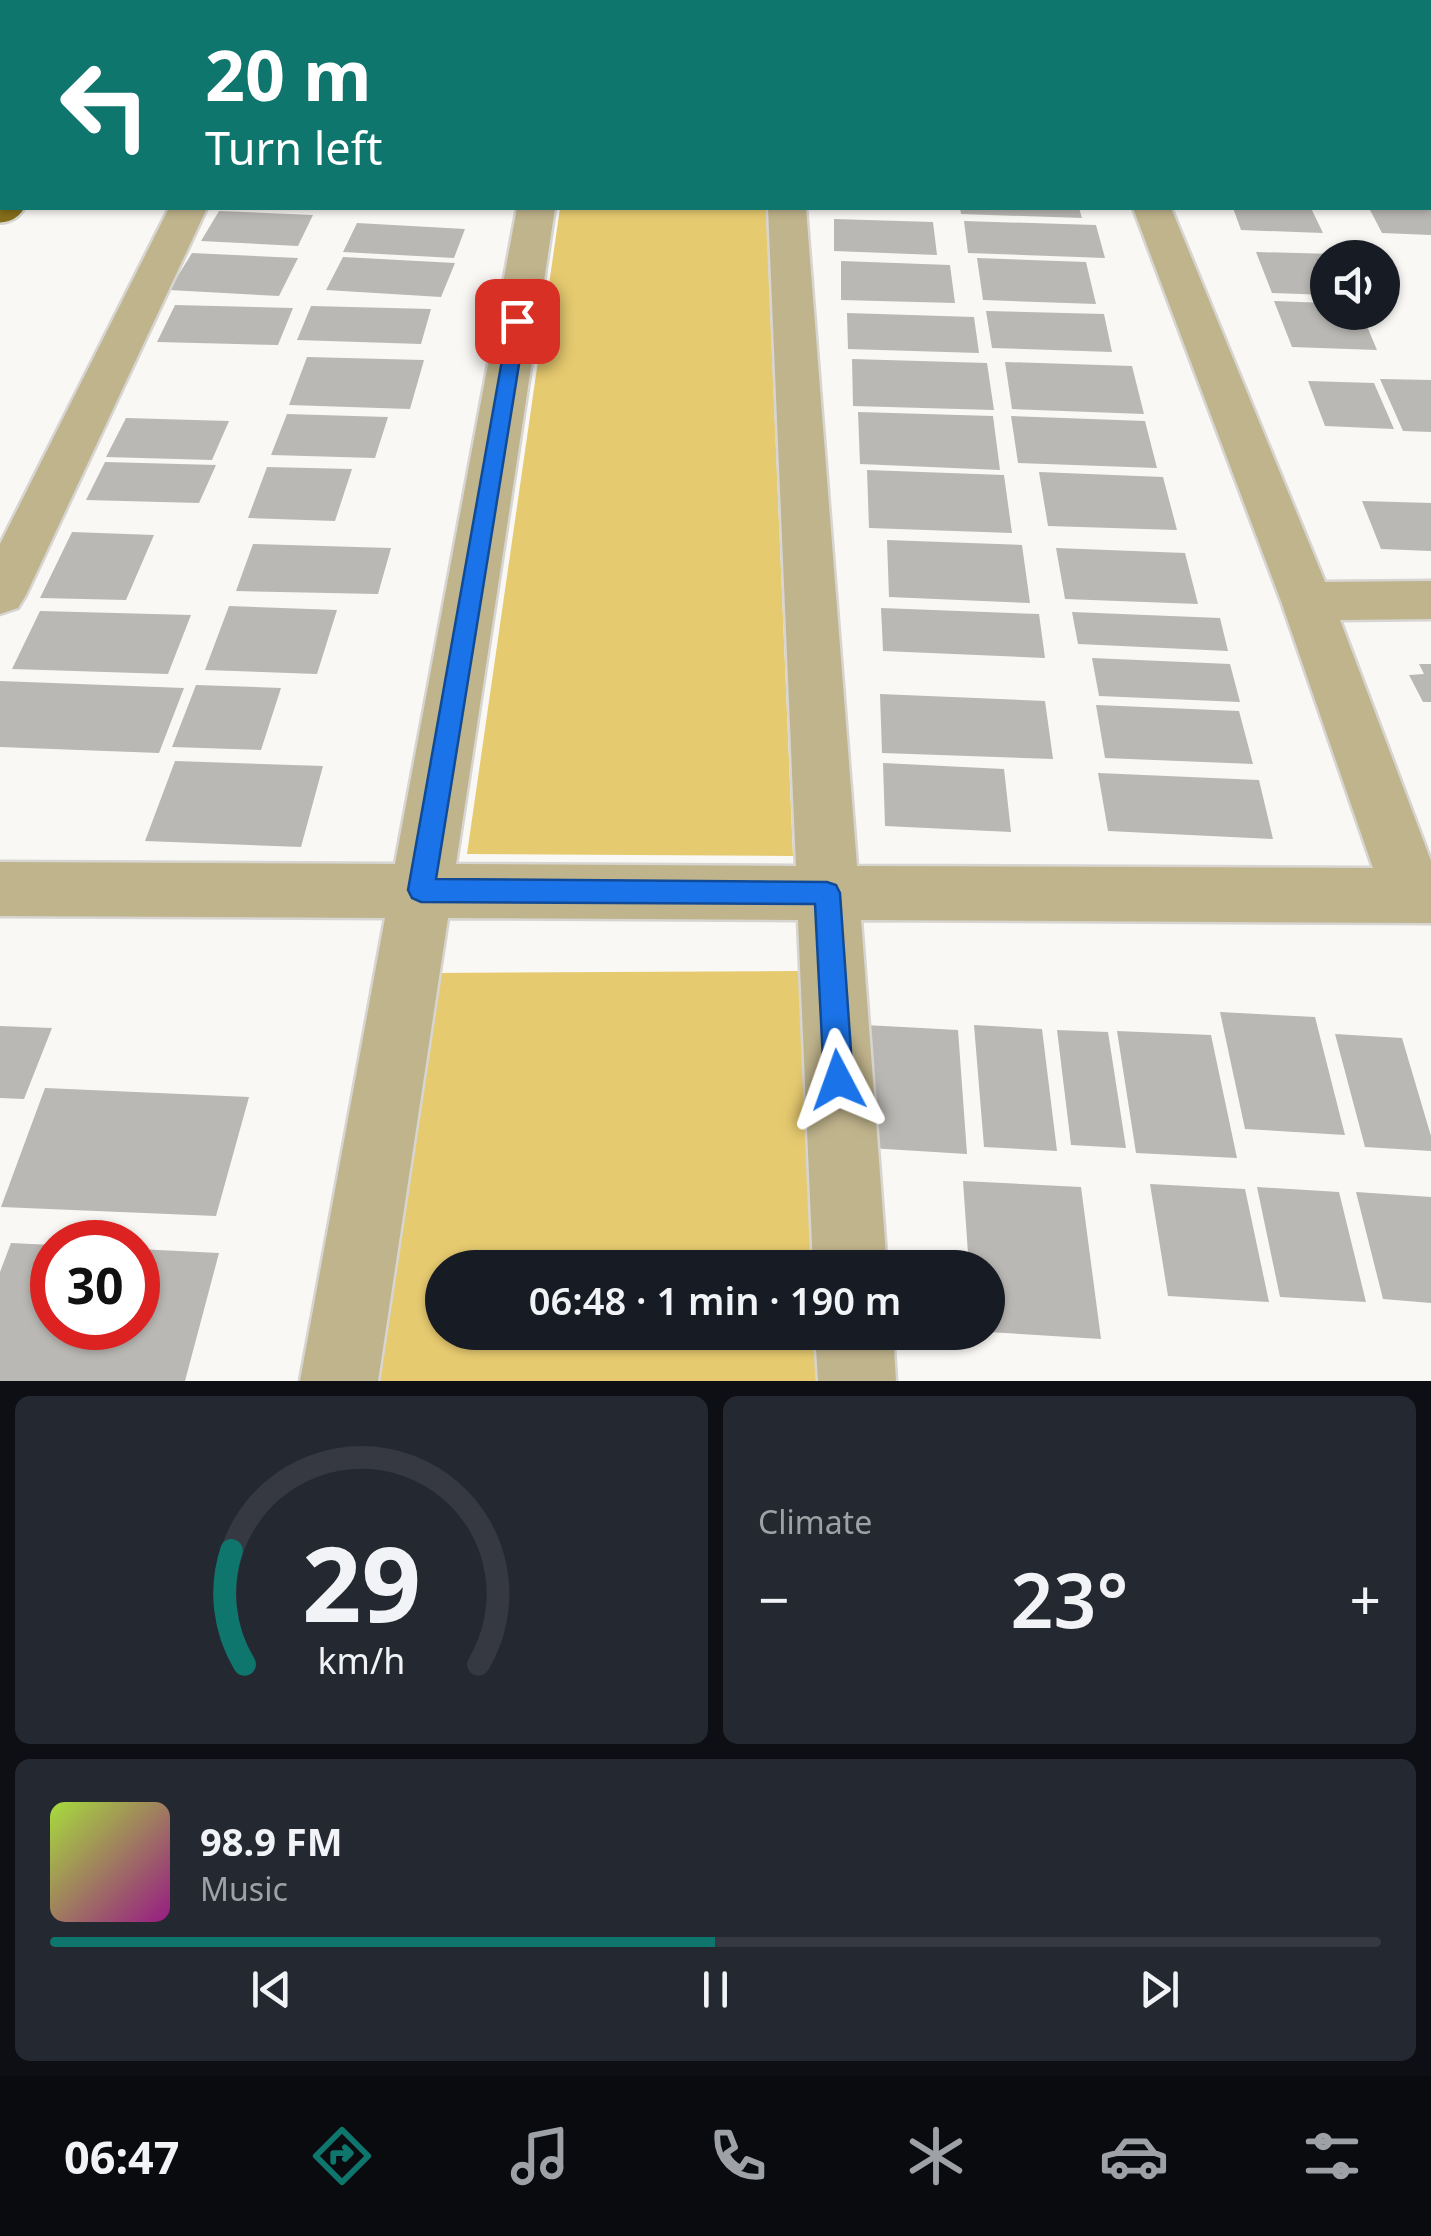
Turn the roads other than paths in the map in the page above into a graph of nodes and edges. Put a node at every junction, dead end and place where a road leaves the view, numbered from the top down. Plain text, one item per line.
1 (187, 210) edge
2 (536, 210) edge
3 (787, 210) edge
4 (1153, 210) edge
5 (0, 595) edge
6 (1431, 600) edge
7 (1306, 601) junction
8 (0, 889) edge
9 (421, 890) junction
10 (827, 893) junction
11 (1422, 896) edge
12 (849, 1250) edge
13 (855, 1350) edge
14 (339, 1381) edge
15 (857, 1381) edge

1 - 5 street
2 - 9 street
3 - 10 street
4 - 7 street
6 - 7 street
7 - 11 street
8 - 9 street
9 - 10 street
9 - 14 street
10 - 11 street
10 - 12 street
13 - 15 street

